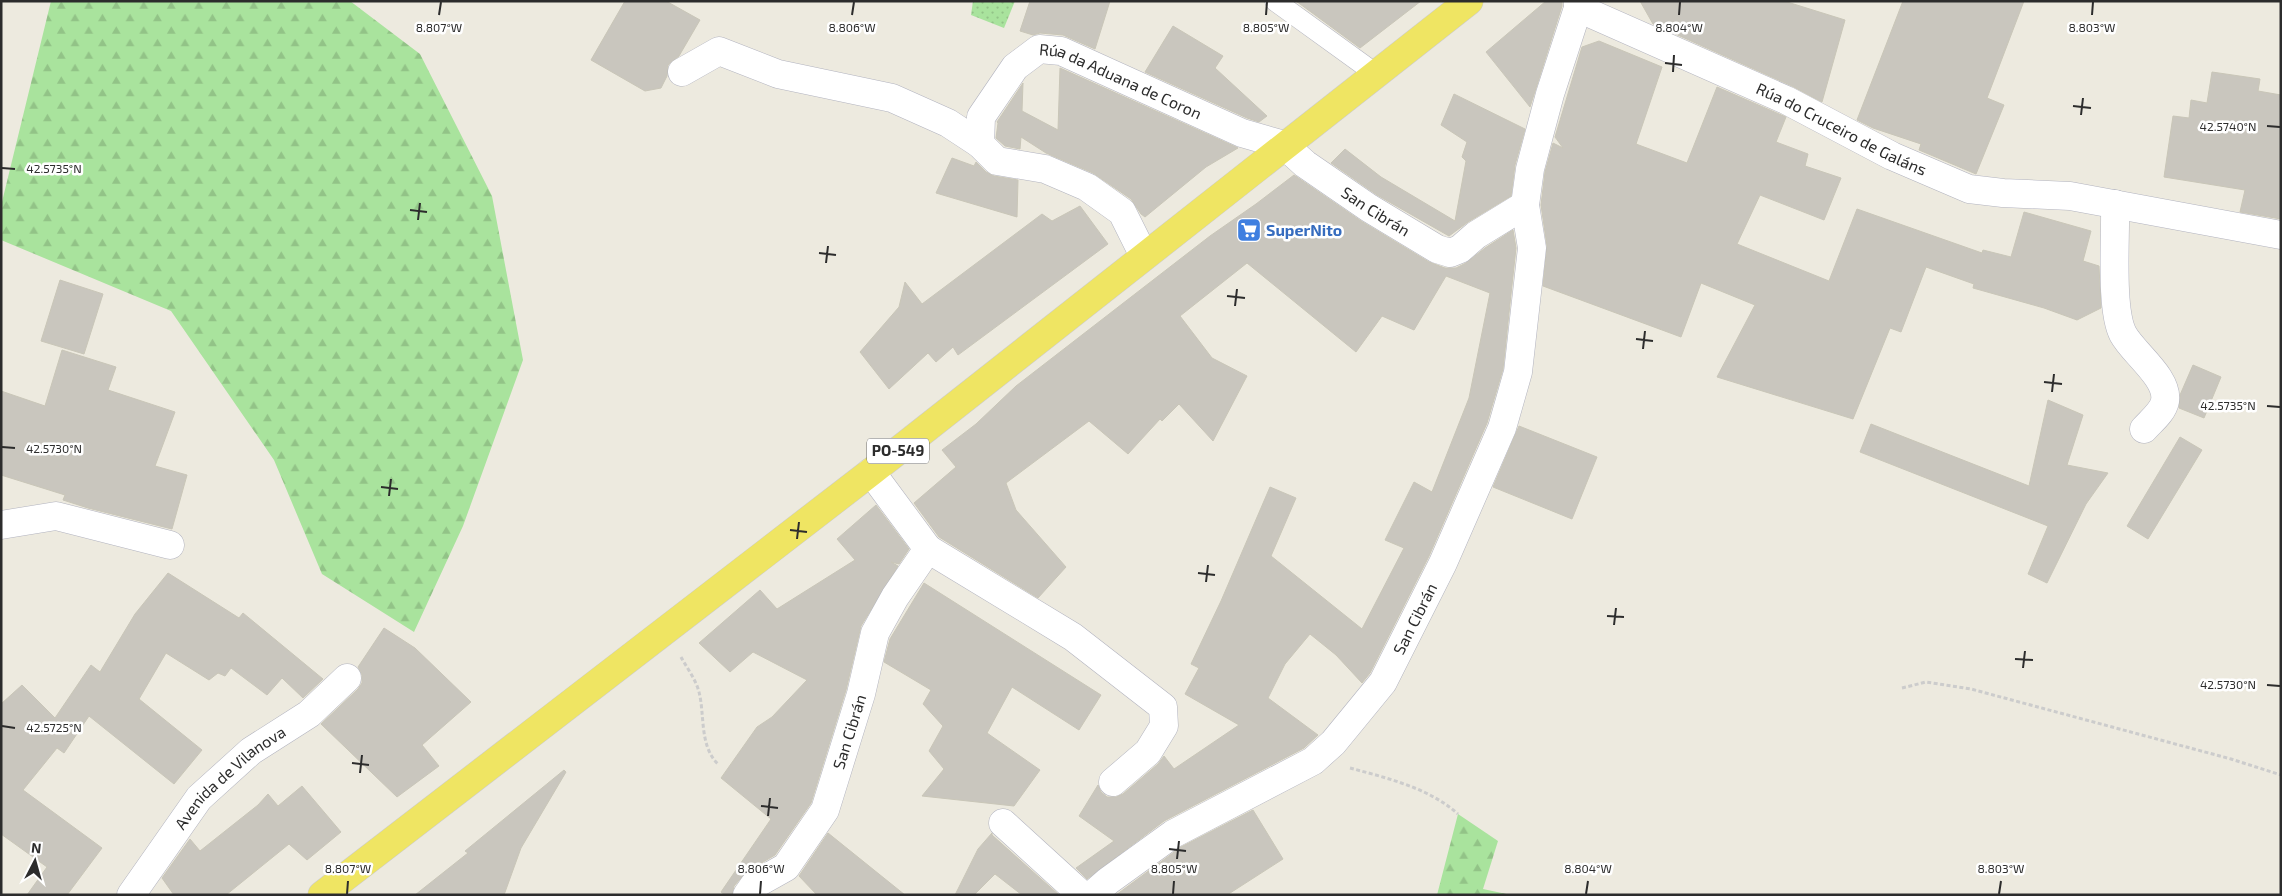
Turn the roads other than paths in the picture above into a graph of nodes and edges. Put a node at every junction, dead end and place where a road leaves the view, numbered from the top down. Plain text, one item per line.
1 (1275, 1) edge
2 (1469, 1) edge
3 (1578, 5) edge
4 (682, 72) dead end
5 (1376, 74) junction
6 (980, 144) junction
7 (1284, 145) junction
8 (2116, 204) junction
9 (1525, 205) junction
10 (2281, 235) edge
11 (1144, 256) junction
12 (2144, 429) dead end
13 (871, 472) junction
14 (1, 525) edge
15 (170, 545) dead end
16 (928, 549) junction
17 (348, 678) dead end
18 (1113, 782) dead end
19 (1003, 823) dead end
20 (131, 895) edge
21 (322, 895) edge
22 (747, 895) edge
23 (1082, 895) edge
24 (1092, 895) edge

1 - 5 lane
2 - 5 main road, PO-549
3 - 8 street, Rúa do Cruceiro de Galáns
3 - 9 street, San Cibrán
4 - 6 street
5 - 7 main road, PO-549
6 - 7 street, Rúa da Aduana de Coron
6 - 11 street
7 - 9 street, San Cibrán
7 - 11 main road, PO-549
8 - 10 street, Rúa do Cruceiro de Galáns
8 - 12 street
9 - 24 street, San Cibrán
11 - 13 main road, PO-549
13 - 16 street
13 - 21 main road, PO-549
14 - 15 street
16 - 18 street
16 - 22 street, San Cibrán
17 - 20 street, Avenida de Vilanova
19 - 23 street

